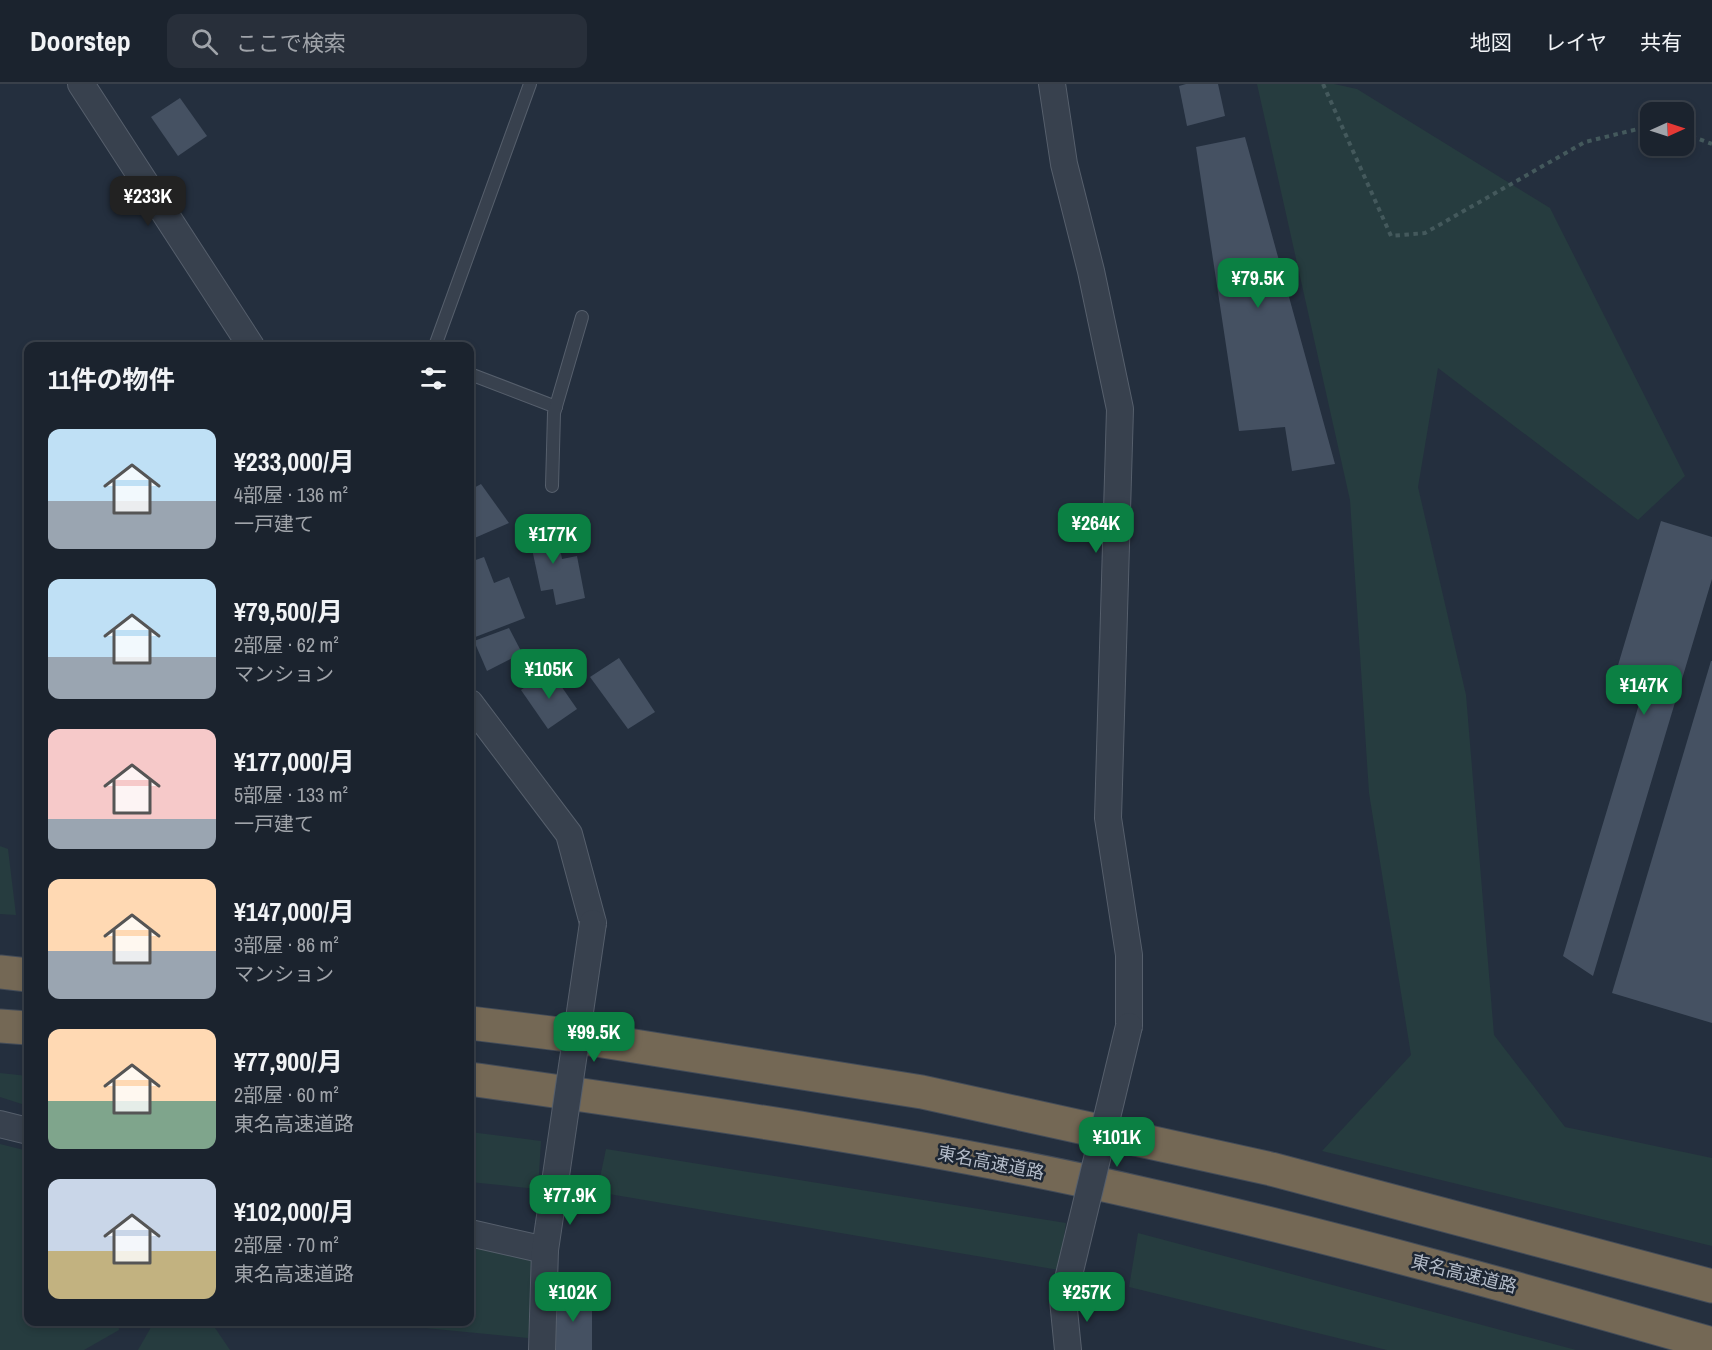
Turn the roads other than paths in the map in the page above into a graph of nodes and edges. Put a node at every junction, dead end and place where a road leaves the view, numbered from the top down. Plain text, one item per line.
1 (81, 84) edge
2 (530, 84) edge
3 (1052, 84) edge
4 (582, 317) dead end
5 (248, 342) edge
6 (436, 342) edge
7 (474, 376) edge
8 (556, 407) junction
9 (552, 486) dead end
10 (474, 708) edge
11 (0, 972) edge
12 (24, 975) edge
13 (474, 1023) edge
14 (0, 1026) edge
15 (24, 1029) edge
16 (474, 1080) edge
17 (0, 1124) edge
18 (24, 1130) edge
19 (474, 1234) edge
20 (545, 1251) junction
21 (1712, 1286) edge
22 (1712, 1344) edge
23 (542, 1350) edge
24 (1068, 1350) edge

1 - 5 street
2 - 6 lane
3 - 24 street, bridge
4 - 8 lane
7 - 8 lane
8 - 9 lane
10 - 20 street, bridge
11 - 12 highway
13 - 21 highway
14 - 15 highway
16 - 22 highway, 東名高速道路
17 - 18 street
19 - 20 street
20 - 23 street

